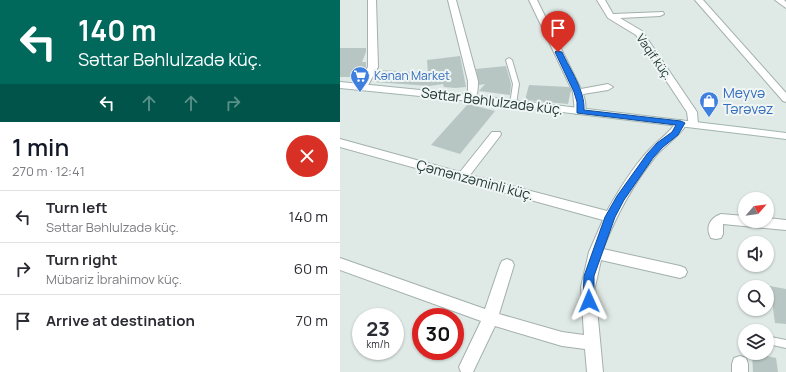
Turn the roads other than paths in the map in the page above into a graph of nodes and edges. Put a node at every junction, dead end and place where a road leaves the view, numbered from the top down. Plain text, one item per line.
1 (372, 0) edge
2 (452, 0) edge
3 (533, 0) edge
4 (601, 0) edge
5 (699, 0) edge
6 (779, 0) edge
7 (786, 6) edge
8 (660, 14) dead end
9 (611, 16) junction
10 (509, 60) dead end
11 (340, 85) edge
12 (362, 87) junction
13 (608, 87) dead end
14 (578, 92) junction
15 (470, 98) junction
16 (786, 99) edge
17 (513, 104) junction
18 (580, 112) junction
19 (687, 124) junction
20 (496, 134) dead end
21 (786, 136) edge
22 (340, 143) edge
23 (463, 176) junction
24 (610, 217) junction
25 (738, 220) edge
26 (774, 224) edge
27 (786, 225) edge
28 (716, 234) dead end
29 (596, 253) junction
30 (340, 264) edge
31 (507, 265) dead end
32 (680, 272) dead end
33 (491, 318) junction
34 (774, 342) edge
35 (592, 343) junction
36 (786, 344) edge
37 (467, 367) dead end
38 (594, 372) edge

1 - 12 street
2 - 15 street
3 - 14 street
4 - 9 street, Vaqif küç.
5 - 16 street
6 - 7 street
8 - 9 street
9 - 19 street, Vaqif küç.
10 - 17 lane
11 - 12 street, Səttar Bəhlulzadə küç.
12 - 15 street, Səttar Bəhlulzadə küç.
13 - 14 street
14 - 18 street
15 - 17 street, Səttar Bəhlulzadə küç.
17 - 18 street, Səttar Bəhlulzadə küç.
18 - 19 street, Səttar Bəhlulzadə küç.
19 - 21 street, Səttar Bəhlulzadə küç.
19 - 24 street
20 - 23 street
22 - 23 street, Çəmənzəminli küç.
23 - 24 street, Çəmənzəminli küç.
24 - 29 street
25 - 28 street
26 - 27 street
29 - 32 street
29 - 35 street
30 - 33 street
31 - 33 street
33 - 35 street
33 - 37 street
34 - 36 lane
35 - 38 street

